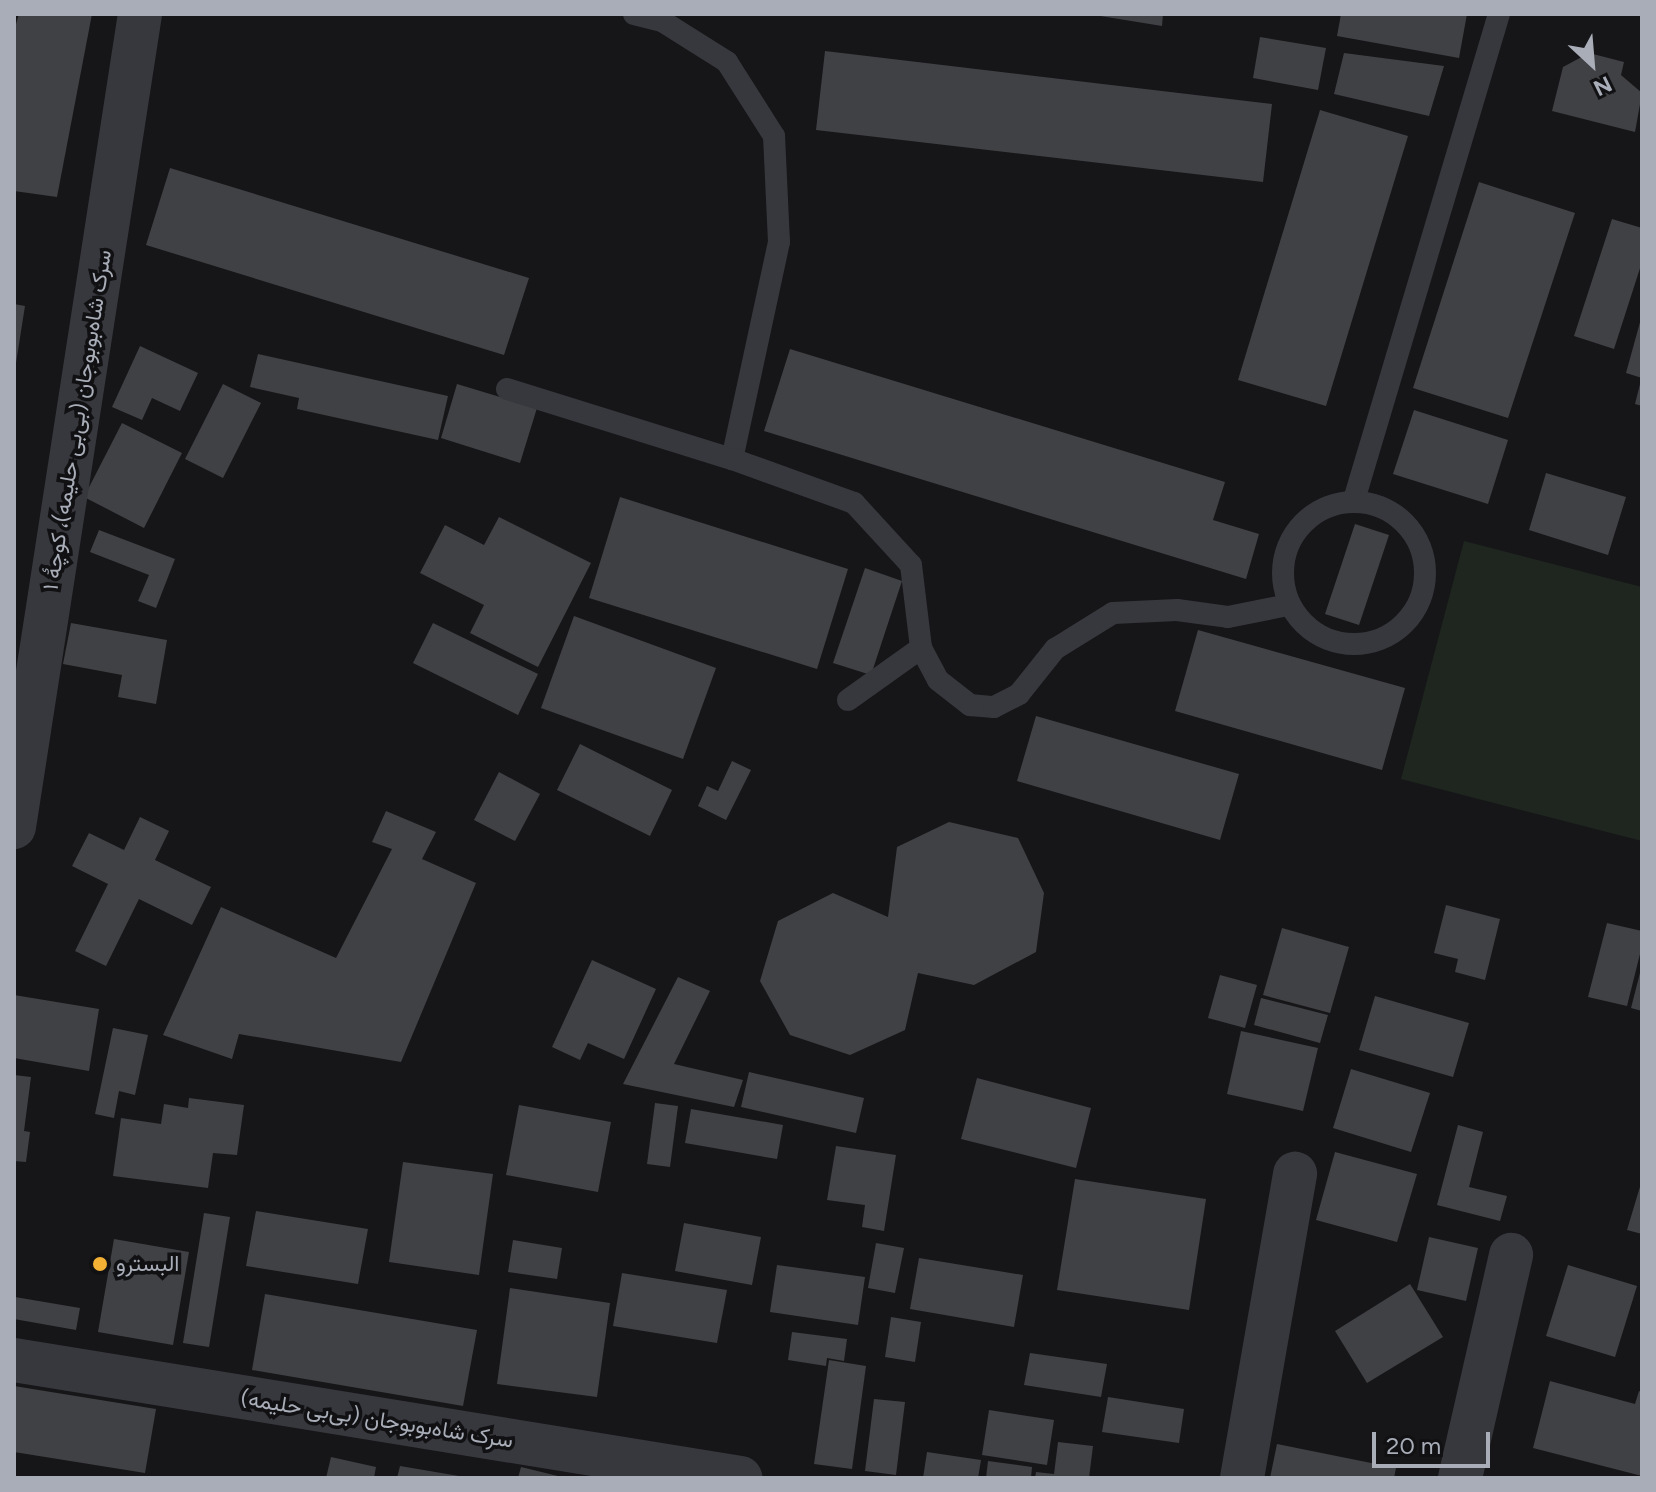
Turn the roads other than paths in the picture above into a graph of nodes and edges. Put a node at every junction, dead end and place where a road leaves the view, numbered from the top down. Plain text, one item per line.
1 (140, 14) edge
2 (634, 14) edge
3 (1499, 14) edge
4 (507, 389) dead end
5 (732, 459) junction
6 (1354, 500) junction
7 (1288, 605) junction
8 (921, 648) junction
9 (848, 700) dead end
10 (14, 827) edge
11 (1295, 1174) dead end
12 (1511, 1255) dead end
13 (14, 1360) edge
14 (740, 1478) edge
15 (1242, 1478) edge
16 (1460, 1478) edge

1 - 10 street, سرک شاه‌بوبوجان (بی‌بی حلیمه)، کوچۀ ۱
2 - 5 lane
3 - 6 lane
4 - 5 lane
5 - 8 lane
6 - 7 lane
6 - 7 lane
7 - 8 lane
8 - 9 lane
11 - 15 street
12 - 16 street
13 - 14 street, سرک شاه‌بوبوجان (بی‌بی حلیمه)

